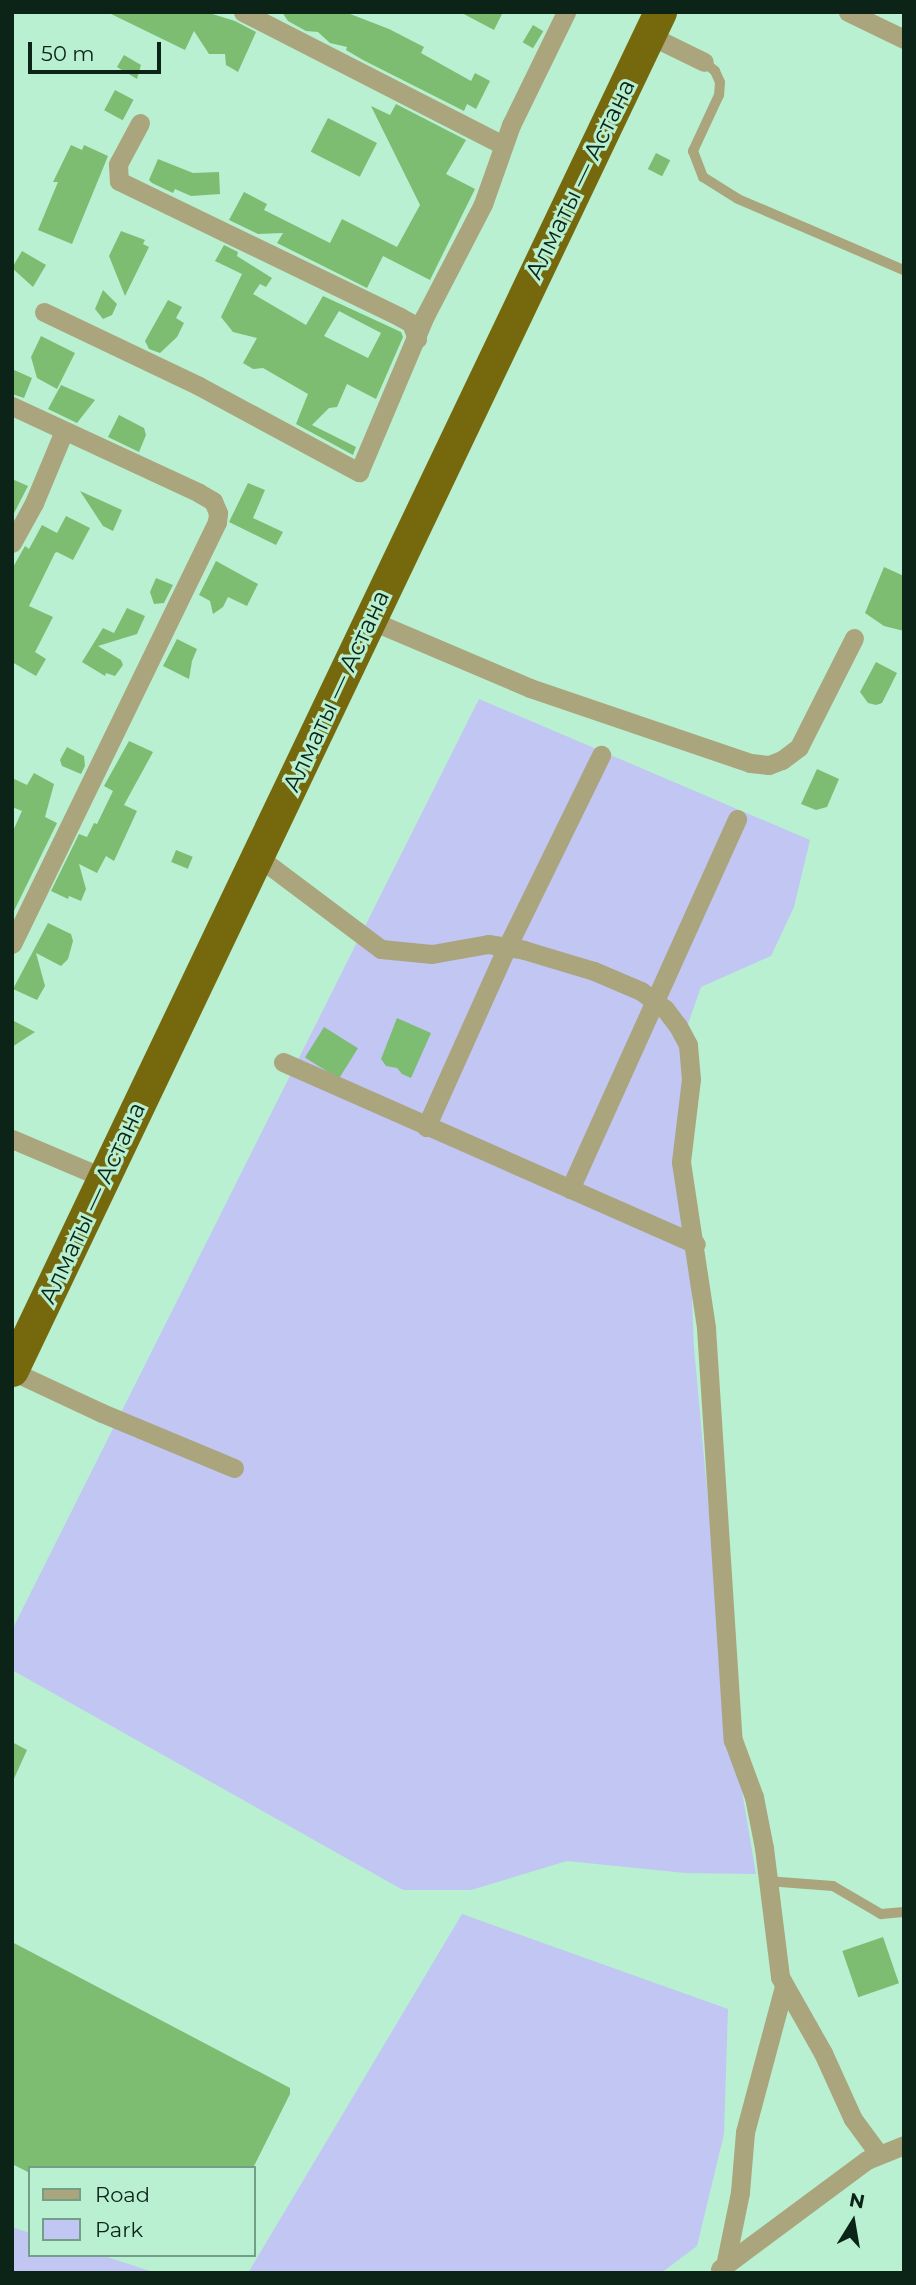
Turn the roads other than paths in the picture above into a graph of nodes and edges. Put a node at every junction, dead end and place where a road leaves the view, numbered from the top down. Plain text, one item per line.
1 (243, 12) edge
2 (566, 12) edge
3 (848, 12) edge
4 (655, 24) edge
5 (904, 39) edge
6 (704, 62) joint
7 (140, 123) dead end
8 (503, 145) junction
9 (904, 270) edge
10 (44, 312) dead end
11 (417, 339) junction
12 (12, 406) edge
13 (64, 431) junction
14 (12, 543) edge
15 (370, 620) junction
16 (854, 638) dead end
17 (601, 755) dead end
18 (737, 819) dead end
19 (257, 856) junction
20 (12, 944) edge
21 (507, 947) junction
22 (653, 1000) junction
23 (283, 1062) dead end
24 (426, 1127) junction
25 (12, 1139) edge
26 (104, 1178) junction
27 (570, 1189) junction
28 (696, 1244) junction
29 (12, 1370) edge
30 (234, 1468) dead end
31 (768, 1881) junction
32 (904, 1912) edge
33 (783, 1986) junction
34 (904, 2146) edge
35 (878, 2153) junction
36 (727, 2269) edge

1 - 8 street
2 - 8 street
3 - 5 street
4 - 6 street
4 - 15 highway, Алматы — Астана
6 - 9 lane
7 - 11 street
8 - 11 street
10 - 11 street
12 - 13 street
13 - 14 street
13 - 20 street
15 - 16 street
15 - 19 highway, Алматы — Астана
17 - 21 street
18 - 22 street
19 - 21 street
19 - 26 highway, Алматы — Астана
21 - 22 street
21 - 24 street
22 - 27 street
22 - 28 street
23 - 24 street
24 - 27 street
25 - 26 street
26 - 29 highway, Алматы — Астана
27 - 28 street
28 - 31 street
29 - 30 street
31 - 32 lane
31 - 33 street
33 - 35 street
33 - 36 street
34 - 35 street
35 - 36 street

